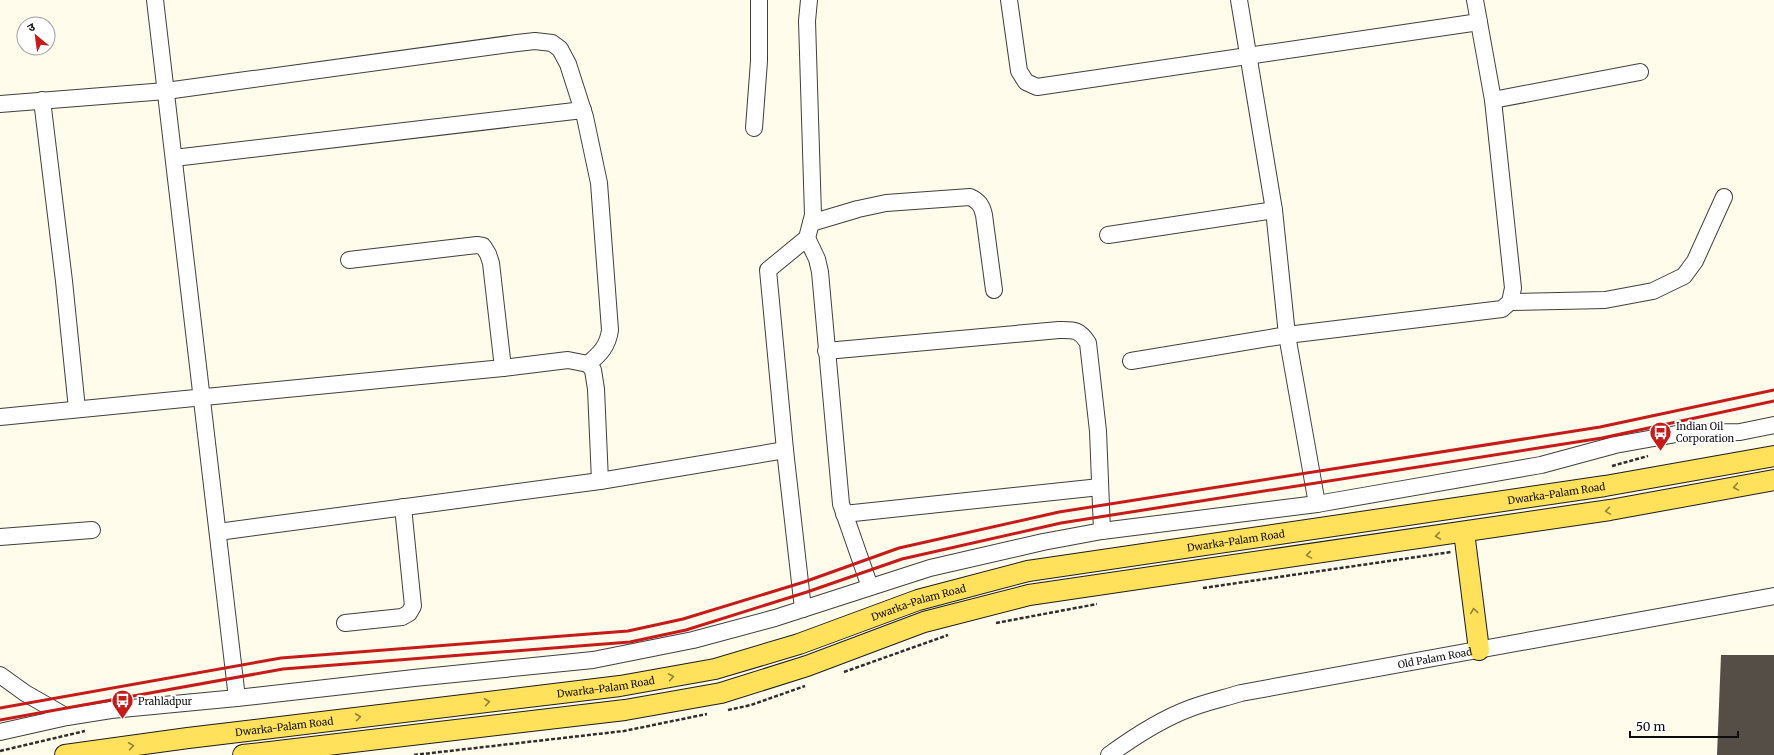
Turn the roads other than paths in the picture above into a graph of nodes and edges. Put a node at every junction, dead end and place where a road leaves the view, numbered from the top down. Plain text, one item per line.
1 (155, 0) edge
2 (759, 0) edge
3 (809, 0) edge
4 (1009, 0) edge
5 (1240, 0) edge
6 (1475, 0) edge
7 (1479, 22) junction
8 (1248, 55) junction
9 (1640, 72) dead end
10 (166, 91) junction
11 (42, 100) junction
12 (1493, 100) junction
13 (0, 104) edge
14 (583, 110) junction
15 (754, 128) dead end
16 (174, 158) junction
17 (1724, 197) dead end
18 (1274, 210) junction
19 (809, 231) junction
20 (1108, 235) dead end
21 (349, 260) dead end
22 (994, 290) dead end
23 (1510, 302) junction
24 (1287, 336) junction
25 (826, 351) junction
26 (1131, 361) dead end
27 (588, 364) junction
28 (503, 368) junction
29 (201, 398) junction
30 (77, 409) junction
31 (0, 417) edge
32 (1774, 424) edge
33 (784, 450) junction
34 (1774, 456) edge
35 (1774, 480) edge
36 (600, 481) junction
37 (1100, 487) junction
38 (1317, 504) junction
39 (403, 507) junction
40 (844, 514) junction
41 (92, 530) dead end
42 (1102, 531) junction
43 (218, 532) junction
44 (0, 537) edge
45 (1465, 541) junction
46 (870, 587) junction
47 (1774, 596) edge
48 (803, 609) junction
49 (345, 623) dead end
50 (1479, 650) junction
51 (0, 675) edge
52 (237, 698) junction
53 (67, 717) junction
54 (0, 732) edge
55 (65, 755) edge
56 (243, 755) edge
57 (1109, 755) edge

1 - 10 street
2 - 15 street
3 - 19 street
4 - 8 street
5 - 8 street
6 - 7 street
7 - 8 street
7 - 12 street
8 - 18 street
9 - 12 street
10 - 11 street
10 - 14 street
10 - 16 street
11 - 13 street
11 - 30 street
12 - 23 street
14 - 16 street
14 - 27 street
16 - 29 street
17 - 23 street
18 - 20 street
18 - 24 street
19 - 22 street
19 - 25 street
19 - 33 street
21 - 28 street
23 - 24 street
24 - 26 street
24 - 38 street
25 - 37 street
25 - 40 street
27 - 28 street
27 - 36 street
28 - 29 street
29 - 30 street
29 - 43 street
30 - 31 street
32 - 38 street
33 - 36 street
33 - 48 street
55 -> 34 main road, Dwarka-Palam Road
35 -> 45 main road, Dwarka-Palam Road
36 - 39 street
37 - 40 street
37 - 42 street
38 - 42 street
39 - 43 street
39 - 49 street
40 - 46 street
41 - 44 street
42 - 46 street
43 - 52 street
50 -> 45 main road
45 -> 56 main road, Dwarka-Palam Road
46 - 48 street
47 - 50 street, Old Palam Road
48 - 52 street
50 - 57 street, Old Palam Road
51 - 53 street
52 - 53 street
53 - 54 street

